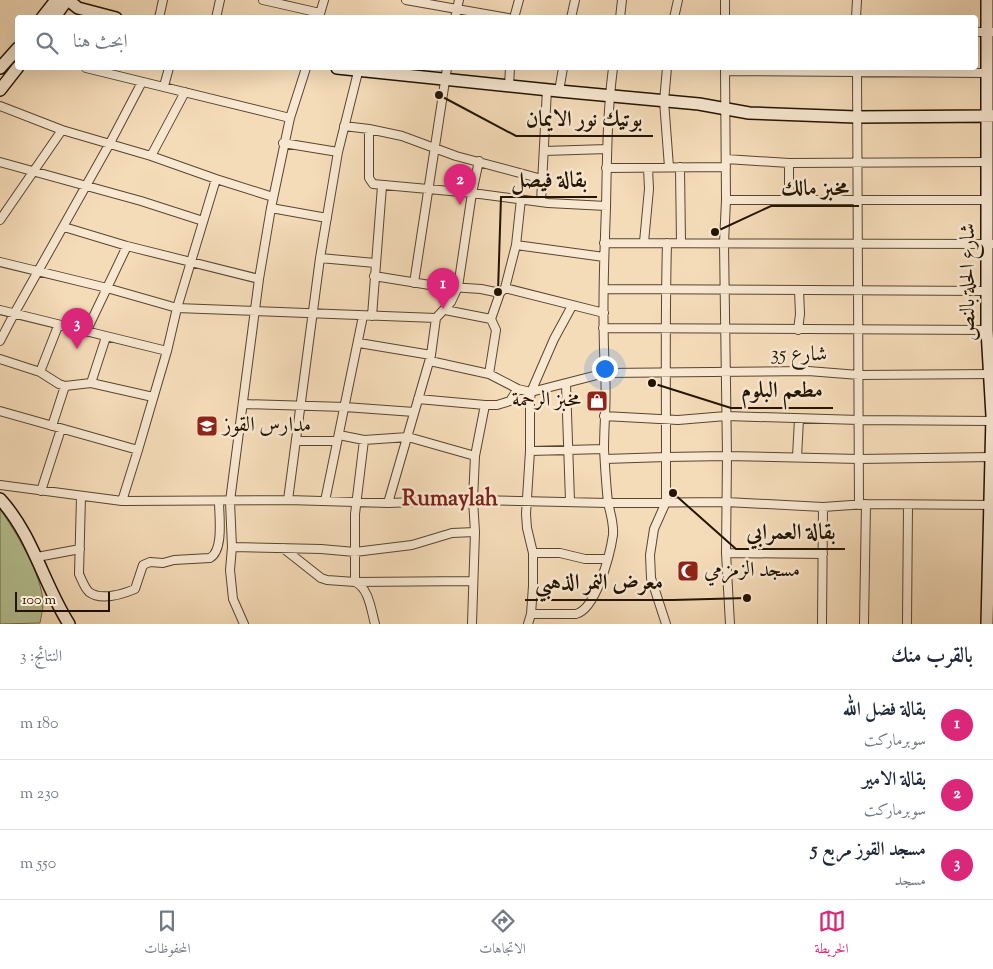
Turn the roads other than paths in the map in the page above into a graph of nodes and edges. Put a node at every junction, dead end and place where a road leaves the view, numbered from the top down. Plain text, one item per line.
1 (56, 0) edge
2 (67, 0) edge
3 (163, 0) edge
4 (220, 0) edge
5 (263, 0) edge
6 (324, 0) edge
7 (406, 0) edge
8 (459, 0) edge
9 (519, 0) edge
10 (575, 0) edge
11 (622, 0) edge
12 (678, 0) edge
13 (725, 0) edge
14 (857, 0) edge
15 (987, 0) edge
16 (456, 14) edge
17 (44, 15) edge
18 (56, 15) edge
19 (105, 15) edge
20 (160, 15) edge
21 (217, 15) edge
22 (320, 15) edge
23 (469, 15) edge
24 (515, 15) edge
25 (572, 15) edge
26 (620, 15) edge
27 (675, 15) edge
28 (725, 15) edge
29 (856, 15) edge
30 (985, 32) edge
31 (15, 51) edge
32 (0, 68) edge
33 (16, 70) edge
34 (94, 70) edge
35 (168, 70) edge
36 (305, 70) edge
37 (359, 70) edge
38 (381, 70) edge
39 (510, 70) edge
40 (562, 70) edge
41 (613, 70) edge
42 (667, 70) edge
43 (725, 70) edge
44 (857, 70) edge
45 (446, 73) edge
46 (987, 73) junction
47 (142, 82) junction
48 (164, 86) junction
49 (509, 86) junction
50 (0, 90) edge
51 (553, 90) junction
52 (185, 92) junction
53 (609, 95) junction
54 (664, 101) junction
55 (0, 106) edge
56 (725, 109) junction
57 (990, 116) edge
58 (290, 118) junction
59 (856, 118) junction
60 (344, 126) junction
61 (369, 128) junction
62 (62, 130) junction
63 (110, 143) junction
64 (283, 143) junction
65 (434, 148) junction
66 (606, 149) junction
67 (544, 151) junction
68 (338, 152) junction
69 (151, 156) junction
70 (0, 162) edge
71 (479, 162) junction
72 (857, 162) junction
73 (987, 162) junction
74 (726, 163) junction
75 (789, 163) junction
76 (669, 167) junction
77 (680, 167) junction
78 (606, 168) junction
79 (648, 168) junction
80 (33, 173) junction
81 (216, 179) junction
82 (542, 179) junction
83 (382, 186) junction
84 (86, 187) junction
85 (427, 190) junction
86 (472, 193) junction
87 (273, 197) junction
88 (521, 199) junction
89 (789, 199) junction
90 (726, 200) junction
91 (987, 200) junction
92 (857, 201) junction
93 (541, 202) junction
94 (606, 206) junction
95 (271, 208) junction
96 (3, 212) edge
97 (327, 218) junction
98 (0, 220) edge
99 (203, 221) junction
100 (64, 226) junction
101 (644, 242) junction
102 (604, 243) junction
103 (667, 243) junction
104 (682, 243) junction
105 (724, 243) junction
106 (858, 244) junction
107 (990, 244) edge
108 (516, 245) junction
109 (127, 246) junction
110 (604, 257) junction
111 (320, 258) junction
112 (0, 262) edge
113 (191, 262) junction
114 (375, 262) junction
115 (38, 271) junction
116 (374, 276) junction
117 (259, 280) junction
118 (414, 282) junction
119 (458, 287) junction
120 (107, 288) junction
121 (604, 289) junction
122 (725, 289) junction
123 (502, 290) junction
124 (666, 290) junction
125 (798, 290) junction
126 (858, 291) junction
127 (987, 291) junction
128 (572, 306) junction
129 (177, 308) junction
130 (0, 310) edge
131 (445, 310) junction
132 (256, 311) junction
133 (312, 312) junction
134 (604, 313) junction
135 (14, 314) junction
136 (368, 316) junction
137 (436, 318) junction
138 (491, 319) junction
139 (58, 326) junction
140 (603, 328) junction
141 (665, 328) junction
142 (726, 329) junction
143 (798, 330) junction
144 (987, 330) junction
145 (858, 331) junction
146 (86, 332) junction
147 (106, 337) junction
148 (0, 341) edge
149 (359, 343) junction
150 (167, 351) junction
151 (430, 358) junction
152 (0, 360) edge
153 (40, 372) junction
154 (726, 372) junction
155 (605, 373) junction
156 (667, 373) junction
157 (489, 374) junction
158 (859, 374) junction
159 (991, 374) edge
160 (91, 383) junction
161 (566, 384) junction
162 (65, 386) junction
163 (518, 389) junction
164 (531, 392) junction
165 (153, 397) junction
166 (418, 399) junction
167 (243, 404) junction
168 (486, 405) junction
169 (301, 407) junction
170 (345, 407) junction
171 (0, 411) edge
172 (414, 412) junction
173 (604, 416) junction
174 (726, 416) junction
175 (992, 417) edge
176 (799, 418) junction
177 (666, 420) junction
178 (859, 420) junction
179 (52, 426) junction
180 (61, 429) junction
181 (408, 437) junction
182 (338, 438) junction
183 (296, 440) junction
184 (364, 440) junction
185 (568, 449) junction
186 (604, 449) junction
187 (138, 450) junction
188 (530, 451) junction
189 (475, 456) junction
190 (727, 456) junction
191 (666, 457) junction
192 (797, 458) junction
193 (992, 458) junction
194 (859, 459) junction
195 (605, 460) junction
196 (0, 485) edge
197 (41, 490) junction
198 (81, 496) junction
199 (0, 499) edge
200 (288, 500) junction
201 (473, 500) junction
202 (122, 501) junction
203 (220, 501) junction
204 (230, 501) junction
205 (325, 501) junction
206 (528, 501) junction
207 (356, 502) junction
208 (570, 502) junction
209 (666, 502) junction
210 (726, 502) junction
211 (388, 503) junction
212 (608, 503) junction
213 (863, 504) junction
214 (991, 504) edge
215 (908, 505) junction
216 (823, 507) junction
217 (475, 532) junction
218 (232, 547) junction
219 (282, 548) junction
220 (80, 549) junction
221 (355, 552) junction
222 (533, 553) junction
223 (726, 553) junction
224 (823, 554) junction
225 (37, 557) junction
226 (607, 559) junction
227 (472, 581) junction
228 (355, 582) junction
229 (531, 614) junction
230 (563, 615) junction
231 (69, 624) edge
232 (244, 624) edge
233 (376, 624) edge
234 (472, 624) edge
235 (528, 624) edge
236 (561, 624) edge
237 (666, 624) edge
238 (730, 624) edge
239 (822, 624) edge
240 (864, 624) edge
241 (907, 624) edge
242 (987, 624) edge

1 - 17 street
2 - 18 street
2 - 19 street
3 - 20 street
4 - 21 street
5 - 22 street
6 - 22 street
7 - 16 street
8 - 16 street
9 - 24 street
10 - 25 street
11 - 26 street
12 - 27 street
13 - 28 street
14 - 29 street
15 - 30 street, شارع الحلة بالنص
16 - 23 street
30 - 46 street, شارع الحلة بالنص
31 - 32 street
33 - 50 street
34 - 47 street
35 - 48 street
36 - 58 street
37 - 60 street
38 - 45 street
39 - 49 street
40 - 51 street
41 - 53 street
42 - 54 street
43 - 56 street
44 - 46 street
44 - 59 street
45 - 49 street
45 - 65 street
46 - 57 street, شارع الحلة بالنص
47 - 48 street
47 - 63 street
48 - 52 street
49 - 51 street
51 - 53 street
51 - 67 street
52 - 58 street
52 - 69 street
53 - 54 street
53 - 66 street
54 - 56 street
54 - 76 street
55 - 62 street
56 - 59 street
56 - 74 street
57 - 59 street
57 - 73 street, شارع الحلة بالنص
58 - 64 street
59 - 72 street
60 - 61 street
60 - 68 street
61 - 65 street
61 - 83 street
62 - 63 street
62 - 80 street
63 - 69 street
63 - 84 street
64 - 68 street
64 - 87 street
65 - 71 street
65 - 85 street
66 - 67 street
66 - 78 street
67 - 82 street
68 - 97 street
69 - 81 street
70 - 80 street
71 - 82 street
71 - 86 street
72 - 73 street
72 - 75 street
72 - 92 street
73 - 91 street, شارع الحلة بالنص
74 - 75 street
74 - 77 street
74 - 90 street
75 - 89 street
76 - 77 street
76 - 79 street
77 - 104 street
78 - 79 street
78 - 94 street
79 - 101 street
80 - 84 street
80 - 96 street
81 - 87 street
81 - 99 street
82 - 93 street
83 - 85 street
83 - 114 street
84 - 99 street
84 - 100 street
85 - 86 street
85 - 118 street
86 - 88 street
86 - 119 street
87 - 95 street
88 - 93 street
88 - 108 street
89 - 90 street
89 - 92 street
90 - 105 street
91 - 92 street
91 - 107 street, شارع الحلة بالنص
92 - 106 street
93 - 94 street
94 - 102 street
95 - 97 street
95 - 117 street
96 - 98 street
97 - 111 street
99 - 113 street
100 - 109 street
100 - 115 street
101 - 102 street
101 - 103 street
102 - 110 street
103 - 104 street
103 - 124 street
104 - 105 street
105 - 106 street
105 - 122 street
106 - 107 street
106 - 126 street
107 - 127 street, شارع الحلة بالنص
108 - 110 street
108 - 123 street
109 - 113 street
109 - 120 street
110 - 121 street
111 - 114 street
111 - 133 street
112 - 115 street
113 - 117 street
113 - 129 street
114 - 116 street
115 - 120 street
115 - 135 street
116 - 118 street
116 - 136 street
117 - 132 street
118 - 119 street
119 - 123 street
119 - 131 street
120 - 129 street
120 - 146 street
121 - 124 street
121 - 134 street
122 - 124 street
122 - 125 street
122 - 142 street
123 - 128 street
123 - 138 street
124 - 141 street
125 - 126 street
125 - 143 street
126 - 127 street
126 - 145 street
127 - 144 street, شارع الحلة بالنص
128 - 134 street
128 - 164 street
129 - 132 street
129 - 150 street
130 - 135 street
131 - 137 street
131 - 138 street
132 - 133 street
132 - 167 street
133 - 136 street
133 - 169 street
134 - 140 street
135 - 139 street
135 - 148 street
136 - 137 street
136 - 149 street
137 - 151 street
138 - 157 street
139 - 146 street
139 - 153 street
140 - 141 street
140 - 155 street
141 - 142 street
141 - 156 street
142 - 143 street
142 - 154 street
143 - 145 street
144 - 145 street
144 - 159 street, شارع الحلة بالنص
145 - 158 street
146 - 147 street
147 - 150 street
147 - 160 street
149 - 151 street
149 - 170 street
150 - 165 street
151 - 157 street
151 - 166 street
152 - 153 street
153 - 162 street
154 - 156 street, شارع 35
154 - 158 street, شارع 35
154 - 174 street
155 - 156 street, شارع 35
155 - 161 street, شارع 35
155 - 173 street
156 - 177 street
157 - 163 street
158 - 159 street, شارع 35
158 - 178 street
159 - 175 street, شارع الحلة بالنص
160 - 162 street
160 - 165 street
161 - 164 street, شارع 35
161 - 185 street
162 - 179 street
163 - 164 street
163 - 168 street
164 - 188 street
165 - 187 street
166 - 168 street
166 - 172 street
167 - 169 street
167 - 204 street
168 - 189 street
169 - 170 street
169 - 183 street
170 - 172 street
170 - 182 street
171 - 179 street
172 - 181 street
173 - 177 street
173 - 186 street
174 - 176 street
174 - 177 street
174 - 190 street
175 - 178 street
175 - 193 street, شارع الحلة بالنص
176 - 178 street
176 - 192 street
177 - 191 street
178 - 194 street
179 - 180 street
180 - 187 street
180 - 197 street
181 - 184 street
181 - 189 street
181 - 211 street
182 - 183 street
182 - 184 street
182 - 205 street
183 - 200 street
184 - 207 street
185 - 186 street
185 - 188 street
185 - 208 street
186 - 195 street
187 - 202 street
188 - 206 street
189 - 201 street
190 - 191 street
190 - 192 street
190 - 210 street
191 - 195 street
191 - 209 street
192 - 194 street
193 - 194 street
193 - 214 street, شارع الحلة بالنص
194 - 213 street
195 - 212 street
196 - 197 street
197 - 198 street
198 - 202 street
198 - 220 street
199 - 225 street
200 - 204 street
200 - 205 street
201 - 206 street
201 - 211 street
201 - 217 street
202 - 203 street
203 - 204 street
203 - 220 street
204 - 218 street
205 - 207 street
206 - 208 street
206 - 222 street
207 - 211 street
207 - 221 street
208 - 212 street
209 - 210 street
209 - 212 street
209 - 237 street
210 - 216 street
210 - 223 street
212 - 226 street
213 - 215 street
213 - 216 street
213 - 240 street
214 - 215 street
214 - 242 street, شارع الحلة بالنص
215 - 241 street
216 - 224 street
217 - 221 street
217 - 227 street
218 - 219 street
218 - 232 street
219 - 221 street
219 - 228 street
220 - 225 street
221 - 228 street
222 - 226 street
222 - 229 street
223 - 224 street
223 - 238 street
224 - 239 street
225 - 231 street
226 - 230 street
227 - 228 street
227 - 234 street
228 - 233 street
229 - 230 street
229 - 235 street
230 - 236 street

